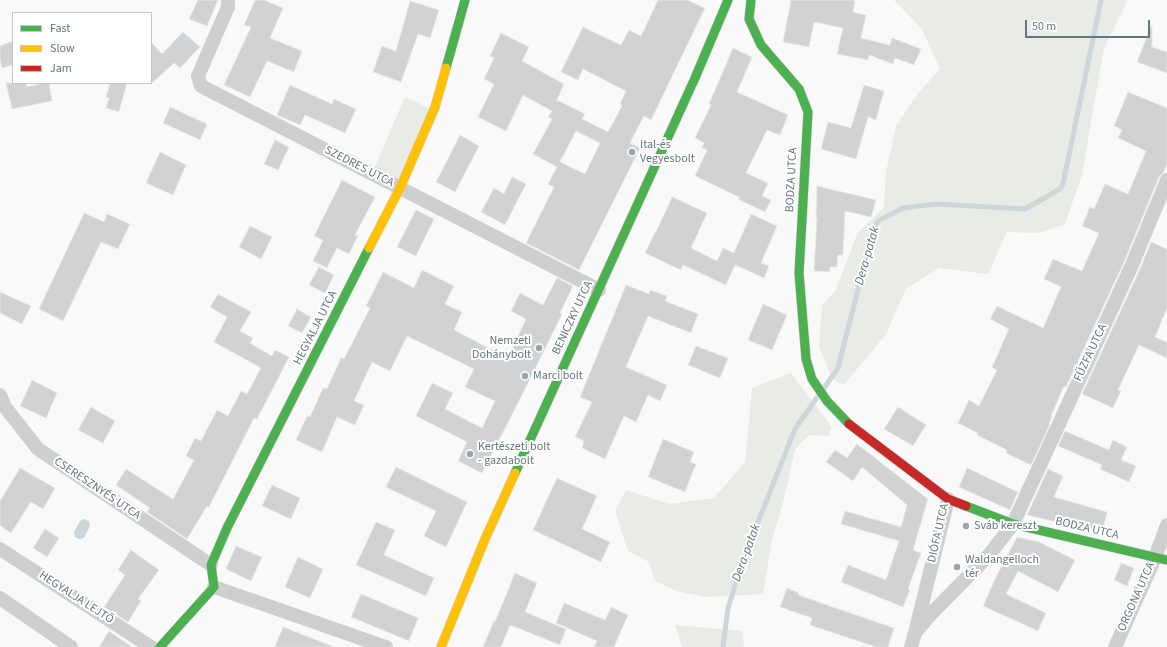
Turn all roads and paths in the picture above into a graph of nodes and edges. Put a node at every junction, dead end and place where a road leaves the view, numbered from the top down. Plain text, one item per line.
1 (228, 0) edge
2 (465, 0) edge
3 (728, 0) edge
4 (751, 0) edge
5 (1167, 180) edge
6 (400, 188) junction
7 (599, 290) junction
8 (0, 395) edge
9 (827, 401) joint
10 (948, 498) junction
11 (1013, 524) junction
12 (1167, 525) edge
13 (0, 549) edge
14 (1161, 559) edge
15 (211, 565) junction
16 (214, 588) junction
17 (0, 598) edge
18 (915, 633) junction
19 (71, 647) edge
20 (151, 647) edge
21 (160, 647) edge
22 (386, 647) edge
23 (441, 647) edge
24 (911, 647) edge
25 (1115, 647) edge

1 - 6 street, SZEDRES UTCA
2 - 6 street, HEGYALJA UTCA
3 - 7 street, BENICZKY UTCA
4 - 9 street, BODZA UTCA
5 - 11 street, FŰZFA UTCA
6 - 7 street, SZEDRES UTCA
6 - 15 street, HEGYALJA UTCA
7 - 23 street, BENICZKY UTCA
8 - 15 street, CSERESZNYÉS UTCA
9 - 10 street, DIÓFA UTCA
10 - 11 street
10 - 18 street, DIÓFA UTCA
11 - 14 street, BODZA UTCA
11 - 18 street
12 - 14 street, ORGONA UTCA
13 - 20 street, HEGYALJA LEJTŐ
14 - 25 street, ORGONA UTCA
15 - 16 street
16 - 21 street
16 - 22 street
17 - 19 street
18 - 24 street, DIÓFA UTCA

